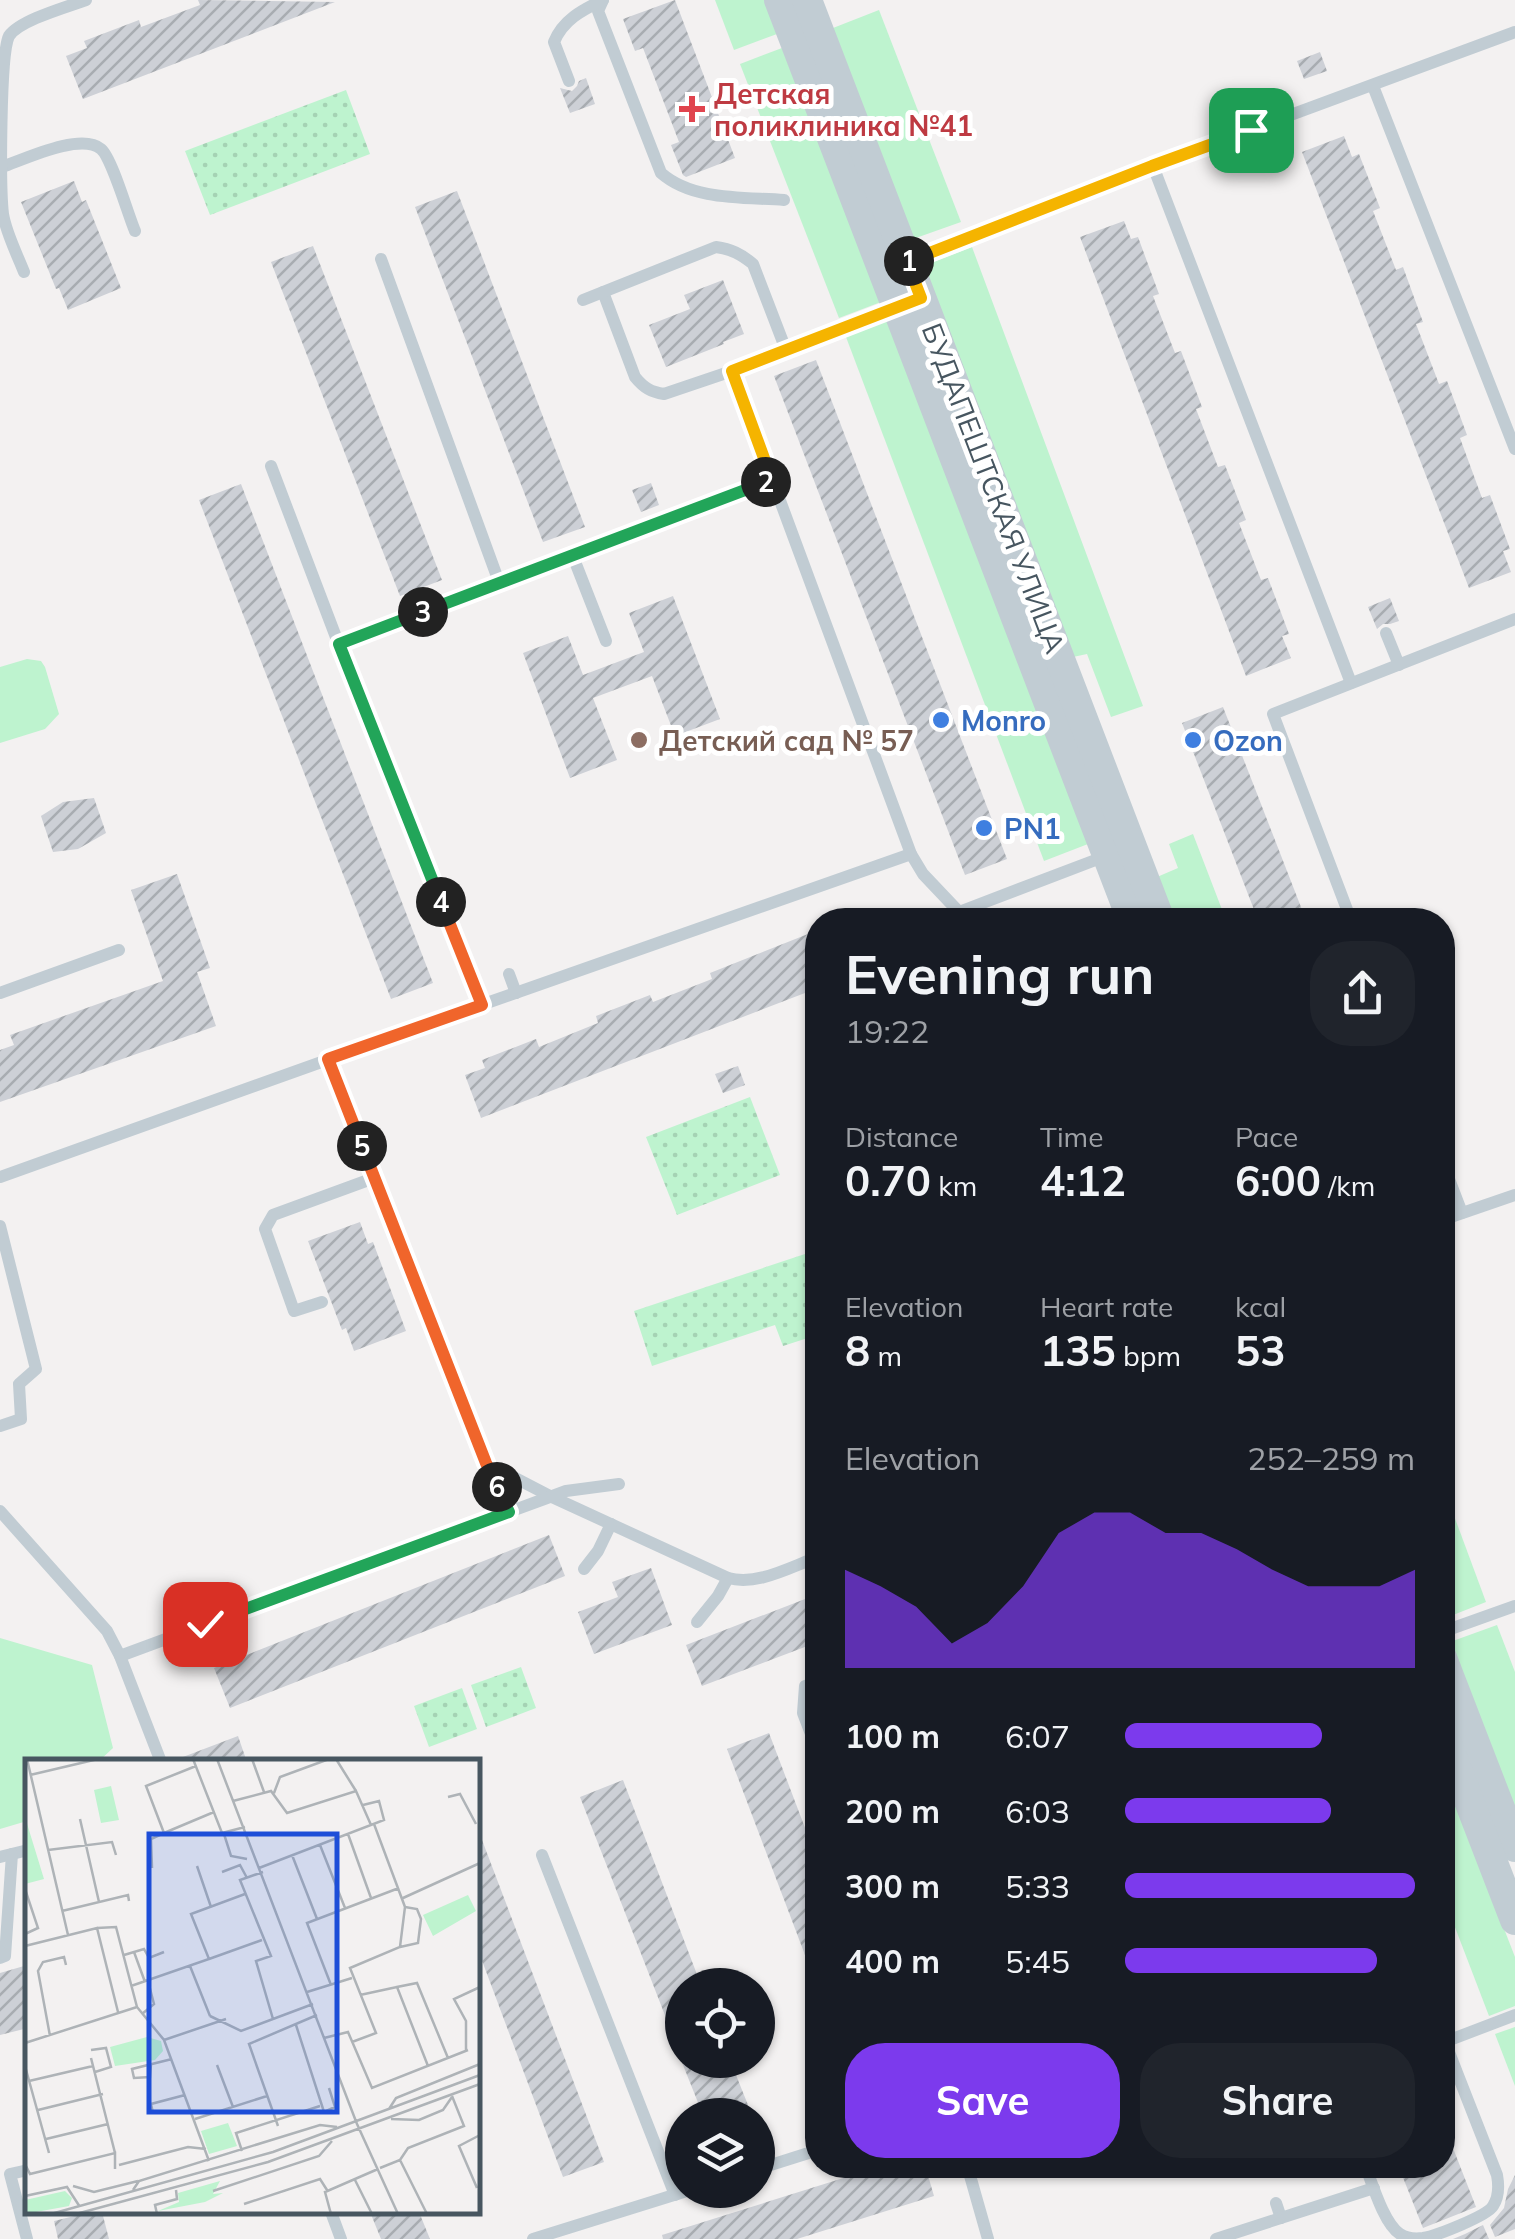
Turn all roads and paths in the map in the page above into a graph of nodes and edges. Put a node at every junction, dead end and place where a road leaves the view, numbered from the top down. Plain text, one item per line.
1 (86, 0) edge
2 (603, 0) edge
3 (779, 0) edge
4 (807, 0) edge
5 (1515, 32) edge
6 (569, 80) dead end
7 (1373, 86) junction
8 (0, 134) edge
9 (1152, 166) junction
10 (2, 167) edge
11 (784, 200) dead end
12 (135, 231) dead end
13 (380, 259) dead end
14 (895, 266) junction
15 (24, 272) dead end
16 (603, 292) junction
17 (583, 300) dead end
18 (909, 303) junction
19 (786, 350) junction
20 (732, 371) junction
21 (1515, 449) edge
22 (271, 466) dead end
23 (772, 480) junction
24 (572, 554) junction
25 (499, 582) junction
26 (1515, 619) edge
27 (1386, 633) dead end
28 (606, 641) dead end
29 (339, 644) junction
30 (1399, 664) junction
31 (1351, 683) junction
32 (1119, 851) junction
33 (911, 854) junction
34 (954, 908) edge
35 (980, 908) edge
36 (1130, 908) edge
37 (1153, 908) edge
38 (1346, 908) edge
39 (119, 950) dead end
40 (509, 974) dead end
41 (0, 993) edge
42 (516, 993) junction
43 (482, 1005) junction
44 (328, 1059) junction
45 (0, 1177) edge
46 (374, 1178) junction
47 (1455, 1195) edge
48 (1515, 1195) edge
49 (1462, 1213) junction
50 (1455, 1215) edge
51 (0, 1226) edge
52 (322, 1302) dead end
53 (0, 1426) edge
54 (486, 1463) junction
55 (619, 1484) dead end
56 (552, 1497) junction
57 (0, 1510) edge
58 (509, 1512) junction
59 (610, 1524) junction
60 (805, 1562) edge
61 (584, 1570) dead end
62 (728, 1578) junction
63 (1515, 1606) edge
64 (698, 1622) dead end
65 (147, 1626) dead end
66 (1455, 1627) edge
67 (154, 1644) junction
68 (120, 1656) junction
69 (805, 1686) edge
70 (1455, 1692) edge
71 (805, 1720) edge
72 (160, 1759) edge
73 (1455, 1765) edge
74 (1515, 1847) edge
75 (542, 1855) dead end
76 (6, 1856) edge
77 (1515, 1920) edge
78 (0, 1958) edge
79 (1515, 2014) edge
80 (1455, 2038) edge
81 (1455, 2070) edge
82 (805, 2154) edge
83 (775, 2164) edge
84 (665, 2169) edge
85 (25, 2171) edge
86 (971, 2178) edge
87 (1370, 2178) edge
88 (1374, 2188) junction
89 (665, 2197) edge
90 (1276, 2203) dead end
91 (332, 2214) edge
92 (1281, 2218) junction
93 (27, 2239) edge
94 (342, 2239) edge
95 (532, 2239) edge
96 (988, 2239) edge
97 (1216, 2239) edge

1 - 8 lane
2 - 6 lane
2 - 11 lane
3 - 14 street, БУДАПЕШТСКАЯ УЛИЦА
4 - 14 street, БУДАПЕШТСКАЯ УЛИЦА
5 - 7 lane
7 - 9 lane
7 - 21 lane
8 - 10 lane
9 - 14 lane
9 - 31 lane
10 - 12 lane
10 - 15 lane
13 - 25 lane
14 - 18 street, БУДАПЕШТСКАЯ УЛИЦА
16 - 17 lane
16 - 19 lane
16 - 20 lane
18 - 19 lane
18 - 32 street, БУДАПЕШТСКАЯ УЛИЦА
19 - 20 lane
20 - 23 lane
22 - 29 lane
23 - 24 lane
23 - 33 lane
24 - 25 lane
24 - 28 lane
25 - 29 lane
26 - 30 lane
27 - 30 lane
29 - 43 lane
30 - 31 lane
31 - 38 lane
32 - 35 lane
32 - 36 street, БУДАПЕШТСКАЯ УЛИЦА
32 - 37 street, БУДАПЕШТСКАЯ УЛИЦА
33 - 34 lane
33 - 42 lane
39 - 41 lane
40 - 42 lane
42 - 43 lane
43 - 44 lane
44 - 45 lane
44 - 46 lane
46 - 52 lane
46 - 54 lane
47 - 49 lane
48 - 49 lane
49 - 50 lane
51 - 53 lane
54 - 56 lane
54 - 58 lane
55 - 56 lane
56 - 58 lane
56 - 59 lane
57 - 68 lane
58 - 67 lane
59 - 61 lane
59 - 62 lane
60 - 62 lane
62 - 64 lane
63 - 66 lane
65 - 67 lane
67 - 68 lane
68 - 72 lane
69 - 71 lane
70 - 74 street
73 - 77 street
75 - 84 lane
76 - 78 lane
79 - 80 lane
81 - 88 lane
82 - 83 lane
85 - 93 lane
86 - 96 lane
87 - 88 lane
88 - 92 lane
89 - 95 lane
90 - 92 lane
91 - 94 lane
92 - 97 lane

